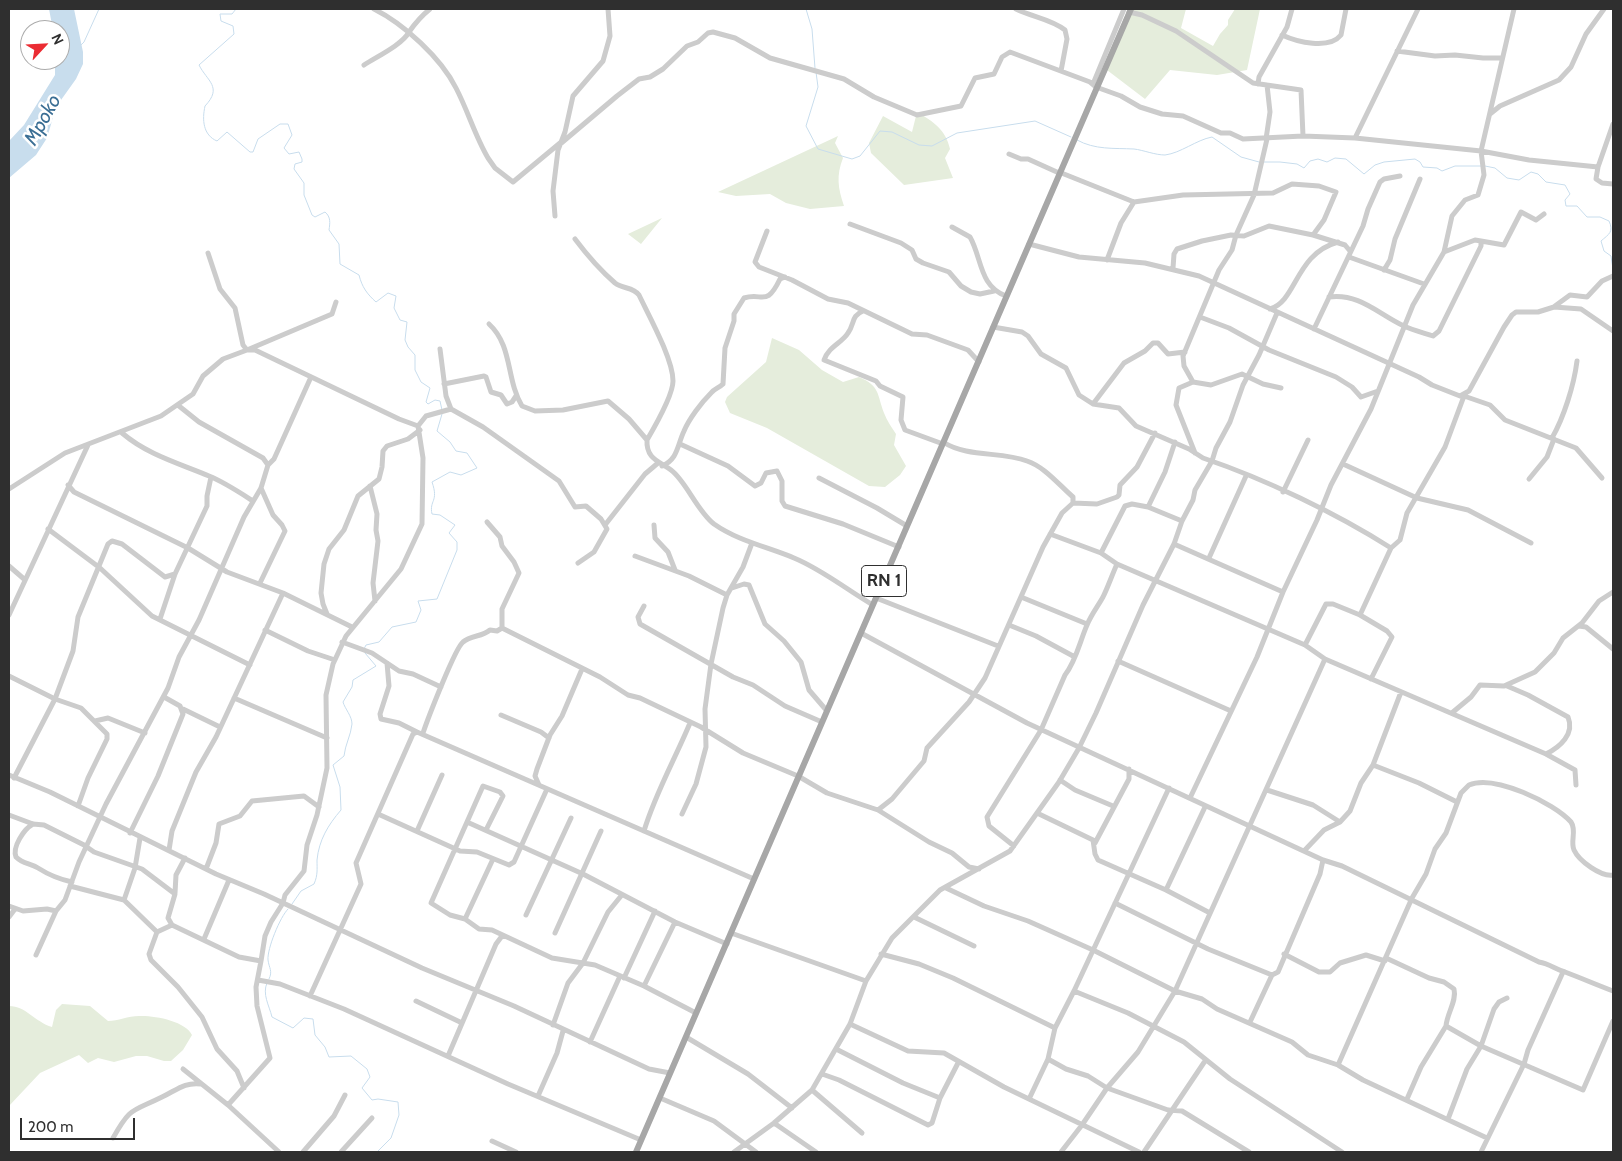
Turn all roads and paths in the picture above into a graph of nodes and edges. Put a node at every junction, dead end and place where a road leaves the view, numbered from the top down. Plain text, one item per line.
1 (374, 9) edge
2 (430, 9) edge
3 (608, 9) edge
4 (1016, 9) edge
5 (1292, 9) edge
6 (1346, 9) edge
7 (1418, 9) edge
8 (1514, 9) edge
9 (1604, 9) edge
10 (1128, 10) edge
11 (409, 33) junction
12 (1282, 35) junction
13 (1397, 51) junction
14 (1502, 58) junction
15 (364, 65) dead end
16 (1061, 71) junction
17 (1258, 84) junction
18 (1267, 85) junction
19 (1094, 86) junction
20 (1489, 114) junction
21 (1613, 124) edge
22 (1303, 136) junction
23 (1355, 138) junction
24 (1267, 139) junction
25 (561, 143) junction
26 (1481, 151) junction
27 (1009, 154) dead end
28 (1598, 167) junction
29 (1059, 172) junction
30 (1400, 176) dead end
31 (1420, 180) dead end
32 (1613, 184) edge
33 (1254, 195) junction
34 (1134, 202) junction
35 (1544, 214) dead end
36 (555, 216) dead end
37 (850, 224) dead end
38 (952, 227) dead end
39 (767, 231) dead end
40 (1236, 235) junction
41 (1313, 236) junction
42 (575, 239) dead end
43 (1338, 242) junction
44 (1481, 242) junction
45 (1028, 244) junction
46 (1444, 252) junction
47 (208, 253) dead end
48 (1350, 254) junction
49 (1108, 260) junction
50 (1173, 268) junction
51 (1384, 270) junction
52 (1613, 276) edge
53 (785, 277) junction
54 (1215, 283) junction
55 (1424, 284) junction
56 (994, 291) junction
57 (1006, 296) junction
58 (1329, 298) junction
59 (336, 302) dead end
60 (1554, 306) junction
61 (1270, 309) junction
62 (863, 311) junction
63 (1277, 313) junction
64 (1200, 316) junction
65 (489, 324) dead end
66 (993, 327) junction
67 (1405, 327) junction
68 (1314, 328) junction
69 (1613, 331) edge
70 (1263, 346) junction
71 (440, 349) dead end
72 (247, 350) junction
73 (1185, 352) junction
74 (1577, 361) dead end
75 (979, 362) junction
76 (1388, 365) junction
77 (1248, 376) junction
78 (311, 377) junction
79 (1193, 382) junction
80 (444, 384) junction
81 (1281, 388) dead end
82 (1378, 391) junction
83 (516, 396) junction
84 (1464, 396) junction
85 (1094, 404) junction
86 (179, 406) junction
87 (451, 409) junction
88 (419, 428) junction
89 (122, 432) junction
90 (1155, 432) junction
91 (1553, 439) junction
92 (647, 440) junction
93 (1308, 440) dead end
94 (1175, 442) junction
95 (943, 443) junction
96 (680, 444) junction
97 (88, 445) junction
98 (1195, 453) junction
99 (1212, 461) junction
100 (660, 464) junction
101 (1343, 464) junction
102 (268, 465) junction
103 (1246, 476) junction
104 (211, 477) junction
105 (819, 478) dead end
106 (1602, 478) dead end
107 (1529, 479) dead end
108 (68, 484) junction
109 (370, 486) junction
110 (261, 488) junction
111 (9, 489) edge
112 (1283, 492) junction
113 (1417, 498) junction
114 (253, 501) junction
115 (1073, 503) junction
116 (1148, 507) junction
117 (1321, 508) junction
118 (1182, 521) junction
119 (487, 522) dead end
120 (605, 524) junction
121 (654, 525) dead end
122 (907, 526) junction
123 (48, 529) junction
124 (1050, 534) junction
125 (752, 543) junction
126 (1531, 543) dead end
127 (1174, 544) junction
128 (898, 547) junction
129 (188, 548) junction
130 (1391, 548) junction
131 (1101, 553) junction
132 (635, 556) dead end
133 (1208, 558) junction
134 (578, 563) dead end
135 (1116, 564) junction
136 (9, 566) edge
137 (99, 566) junction
138 (221, 568) junction
139 (676, 570) junction
140 (175, 574) junction
141 (24, 579) junction
142 (1157, 580) junction
143 (260, 583) junction
144 (732, 588) junction
145 (1283, 592) junction
146 (1613, 592) edge
147 (283, 593) junction
148 (727, 595) junction
149 (1021, 597) junction
150 (876, 598) junction
151 (375, 601) junction
152 (644, 606) dead end
153 (873, 606) junction
154 (9, 614) edge
155 (328, 614) junction
156 (1360, 615) junction
157 (160, 619) junction
158 (1087, 624) junction
159 (1009, 625) junction
160 (1579, 626) junction
161 (352, 627) junction
162 (502, 628) junction
163 (1268, 629) junction
164 (265, 630) junction
165 (860, 633) junction
166 (190, 637) junction
167 (342, 642) junction
168 (998, 646) junction
169 (1305, 646) junction
170 (1613, 649) edge
171 (1073, 656) junction
172 (1325, 659) junction
173 (335, 660) junction
174 (1118, 661) junction
175 (387, 663) junction
176 (711, 664) junction
177 (250, 665) junction
178 (582, 669) junction
179 (9, 676) edge
180 (1371, 679) junction
181 (1504, 686) junction
182 (441, 687) junction
183 (1401, 692) junction
184 (973, 694) junction
185 (164, 697) junction
186 (234, 698) junction
187 (55, 699) junction
188 (183, 709) junction
189 (827, 711) junction
190 (1231, 711) junction
191 (1452, 712) junction
192 (500, 714) dead end
193 (95, 721) junction
194 (822, 722) junction
195 (690, 723) junction
196 (220, 726) junction
197 (706, 730) junction
198 (1041, 730) junction
199 (416, 732) junction
200 (145, 733) junction
201 (424, 733) junction
202 (327, 738) junction
203 (549, 738) junction
204 (1079, 748) junction
205 (1546, 754) junction
206 (1373, 765) junction
207 (1129, 769) junction
208 (442, 775) dead end
209 (798, 776) junction
210 (11, 777) edge
211 (1060, 780) junction
212 (539, 785) junction
213 (1576, 785) dead end
214 (1169, 788) junction
215 (547, 789) junction
216 (1267, 790) junction
217 (1190, 798) junction
218 (1457, 802) junction
219 (78, 806) junction
220 (1113, 806) junction
221 (319, 807) junction
222 (1206, 807) junction
223 (878, 810) junction
224 (1037, 813) junction
225 (378, 814) junction
226 (682, 814) dead end
227 (9, 815) edge
228 (100, 816) junction
229 (571, 818) dead end
230 (467, 822) junction
231 (1340, 822) junction
232 (33, 824) junction
233 (1249, 826) junction
234 (486, 830) junction
235 (601, 831) dead end
236 (644, 831) junction
237 (417, 832) junction
238 (130, 833) junction
239 (140, 838) junction
240 (1095, 843) junction
241 (522, 846) junction
242 (1014, 846) junction
243 (87, 848) junction
244 (455, 848) junction
245 (169, 850) junction
246 (1304, 851) junction
247 (185, 858) junction
248 (493, 859) junction
249 (1323, 860) junction
250 (553, 861) junction
251 (135, 868) junction
252 (206, 868) junction
253 (979, 870) junction
254 (583, 874) junction
255 (1129, 875) junction
256 (1613, 875) edge
257 (754, 879) junction
258 (229, 880) junction
259 (71, 884) junction
260 (946, 887) junction
261 (1166, 890) junction
262 (175, 894) junction
263 (621, 896) junction
264 (1412, 898) junction
265 (124, 900) junction
266 (1115, 903) junction
267 (284, 904) junction
268 (9, 906) edge
269 (15, 909) junction
270 (56, 911) junction
271 (655, 911) junction
272 (1210, 913) junction
273 (526, 916) dead end
274 (9, 917) edge
275 (914, 917) junction
276 (465, 919) junction
277 (675, 922) junction
278 (172, 925) junction
279 (339, 930) junction
280 (157, 932) junction
281 (556, 933) dead end
282 (731, 933) junction
283 (502, 936) junction
284 (204, 939) junction
285 (727, 944) junction
286 (1196, 944) junction
287 (974, 946) dead end
288 (1093, 950) junction
289 (881, 954) junction
290 (1284, 954) junction
291 (36, 955) dead end
292 (261, 960) junction
293 (1386, 960) junction
294 (583, 963) junction
295 (1563, 972) junction
296 (1272, 975) junction
297 (622, 977) junction
298 (258, 980) junction
299 (866, 981) junction
300 (644, 986) junction
301 (1176, 990) junction
302 (475, 991) junction
303 (1074, 991) junction
304 (1613, 991) edge
305 (310, 996) junction
306 (1507, 998) dead end
307 (416, 1001) dead end
308 (696, 1013) junction
309 (1613, 1021) edge
310 (460, 1022) junction
311 (1250, 1022) junction
312 (850, 1024) junction
313 (553, 1025) junction
314 (1154, 1026) junction
315 (1446, 1026) junction
316 (1054, 1028) junction
317 (563, 1031) junction
318 (686, 1037) junction
319 (590, 1042) junction
320 (1481, 1046) junction
321 (836, 1049) junction
322 (448, 1056) junction
323 (1048, 1059) junction
324 (1205, 1061) junction
325 (958, 1063) junction
326 (1524, 1064) junction
327 (1338, 1065) junction
328 (183, 1069) dead end
329 (670, 1073) junction
330 (822, 1074) junction
331 (202, 1084) junction
332 (244, 1088) junction
333 (1107, 1088) junction
334 (812, 1090) junction
335 (345, 1095) dead end
336 (538, 1096) junction
337 (1030, 1097) junction
338 (660, 1098) junction
339 (940, 1098) junction
340 (1407, 1099) junction
341 (228, 1106) junction
342 (792, 1108) junction
343 (1172, 1110) junction
344 (372, 1118) dead end
345 (1448, 1119) junction
346 (774, 1123) junction
347 (1082, 1126) junction
348 (862, 1133) dead end
349 (113, 1138) dead end
350 (1488, 1138) junction
351 (641, 1140) junction
352 (492, 1141) dead end
353 (744, 1144) junction
354 (1243, 1151) edge
355 (279, 1152) edge
356 (303, 1152) edge
357 (341, 1152) edge
358 (516, 1152) edge
359 (636, 1152) edge
360 (734, 1152) edge
361 (756, 1152) edge
362 (816, 1152) edge
363 (1061, 1152) edge
364 (1139, 1152) edge
365 (1144, 1152) edge
366 (1249, 1152) edge
367 (1342, 1152) edge
368 (1482, 1152) edge

1 - 11 street
2 - 11 street
3 - 25 street
4 - 16 street
5 - 12 street
6 - 12 street
7 - 13 street
8 - 14 street
9 - 20 street
10 - 17 street
10 - 19 main road, RN 1
11 - 15 street
11 - 25 street
12 - 17 street
13 - 14 street
13 - 23 street
14 - 20 street
16 - 19 street
16 - 25 street
17 - 18 street
18 - 22 street
18 - 24 street
19 - 24 street
19 - 29 main road, RN 1
20 - 26 street
21 - 28 street
22 - 23 street
22 - 24 street
23 - 26 street
24 - 33 street
25 - 36 street
26 - 28 street
26 - 46 street
27 - 29 street
28 - 32 street
29 - 34 street
29 - 45 main road, RN 1
30 - 48 street
31 - 51 street
33 - 34 street
33 - 40 street
33 - 41 street
34 - 49 street
35 - 44 street
37 - 56 street
38 - 56 street
39 - 53 street
40 - 41 street
40 - 50 street
40 - 54 street
41 - 43 street
42 - 92 street
43 - 48 street
43 - 61 street
44 - 46 street
44 - 67 street
45 - 49 street
45 - 57 main road, RN 1
46 - 55 street
47 - 72 street
48 - 51 street
48 - 58 street
49 - 50 street
50 - 54 street
51 - 55 street
52 - 60 street
53 - 62 street
53 - 96 street
54 - 61 street
54 - 64 street
55 - 67 street
56 - 57 street
57 - 66 main road, RN 1
58 - 67 street
58 - 68 street
59 - 72 street
60 - 69 street
60 - 84 street
61 - 63 street
62 - 75 street
62 - 95 street
63 - 68 street
63 - 70 street
64 - 70 street
64 - 73 street
65 - 83 street
66 - 75 main road, RN 1
66 - 85 street
67 - 76 street
68 - 76 street
70 - 77 street
70 - 82 street
71 - 80 street
72 - 78 street
72 - 86 street
73 - 79 street
73 - 85 street
74 - 91 street
75 - 95 main road, RN 1
76 - 82 street
76 - 84 street
77 - 79 street
77 - 81 street
77 - 99 street
78 - 88 street
78 - 102 street
79 - 98 street
80 - 83 street
80 - 87 street
82 - 101 street
83 - 92 street
84 - 91 street
84 - 113 street
85 - 90 street
86 - 89 street
86 - 102 street
87 - 88 street
87 - 120 street
88 - 109 street
88 - 151 street
89 - 97 street
89 - 104 street
90 - 94 street
90 - 115 street
91 - 106 street
91 - 107 street
92 - 100 street
93 - 112 street
94 - 98 street
94 - 116 street
95 - 115 street
95 - 122 main road, RN 1
96 - 100 street
96 - 128 street
97 - 108 street
97 - 111 street
98 - 99 street
99 - 103 street
99 - 118 street
100 - 120 street
100 - 125 street
101 - 113 street
101 - 117 street
102 - 110 street
103 - 112 street
103 - 133 street
104 - 114 street
104 - 129 street
105 - 122 street
108 - 123 street
108 - 129 street
109 - 151 street
109 - 155 street
110 - 114 street
110 - 143 street
112 - 117 street
113 - 126 street
113 - 130 street
114 - 138 street
115 - 124 street
116 - 118 street
116 - 131 street
117 - 130 street
117 - 145 street
118 - 127 street
119 - 162 street
120 - 134 street
121 - 139 street
122 - 128 main road, RN 1
123 - 137 street
123 - 141 street
124 - 131 street
124 - 149 street
125 - 144 street
125 - 153 street
127 - 133 street
127 - 142 street
128 - 150 main road, RN 1
129 - 138 street
129 - 140 street
130 - 156 street
131 - 135 street
132 - 139 street
133 - 145 street
135 - 142 street
135 - 158 street
136 - 141 street
137 - 140 street
137 - 157 street
137 - 187 street
138 - 143 street
138 - 166 street
139 - 148 street
140 - 157 street
141 - 154 street
142 - 163 street
142 - 174 street
143 - 147 street
144 - 148 street
144 - 189 street
145 - 163 street
146 - 160 street
147 - 155 street
147 - 164 street
148 - 176 street
149 - 158 street
149 - 159 street
150 - 153 main road, RN 1
150 - 168 street
151 - 161 street
152 - 176 street
153 - 165 main road, RN 1
155 - 161 street
156 - 169 street
156 - 180 street
157 - 166 street
158 - 171 street
159 - 168 street
159 - 171 street
160 - 170 street
160 - 181 street
161 - 167 street
162 - 178 street
162 - 182 street
163 - 169 street
163 - 190 street
164 - 173 street
164 - 177 street
165 - 184 street
165 - 189 main road, RN 1
166 - 177 street
166 - 185 street
167 - 173 street
167 - 175 street
168 - 184 street
169 - 172 street
171 - 198 street
172 - 180 street
172 - 216 street
173 - 202 street
174 - 190 street
174 - 204 street
175 - 182 street
175 - 199 street
176 - 194 street
176 - 197 street
177 - 186 street
178 - 195 street
178 - 203 street
179 - 187 street
180 - 183 street
181 - 191 street
181 - 205 street
182 - 201 street
183 - 191 street
183 - 206 street
184 - 198 street
184 - 223 street
185 - 188 street
185 - 200 street
186 - 196 street
186 - 202 street
187 - 193 street
187 - 210 street
188 - 196 street
188 - 238 street
189 - 194 main road, RN 1
190 - 217 street
191 - 205 street
192 - 203 street
193 - 200 street
193 - 219 street
194 - 209 main road, RN 1
195 - 197 street
195 - 236 street
196 - 245 street
197 - 209 street
197 - 226 street
198 - 204 street
198 - 242 street
199 - 201 street
199 - 225 street
200 - 228 street
201 - 212 street
202 - 221 street
203 - 212 street
204 - 207 street
204 - 211 street
205 - 213 street
206 - 218 street
206 - 231 street
207 - 214 street
207 - 220 street
208 - 237 street
209 - 223 street
209 - 257 main road, RN 1
210 - 219 street
211 - 220 street
211 - 224 street
212 - 215 street
214 - 217 street
214 - 255 street
215 - 236 street
215 - 241 street
216 - 231 street
216 - 233 street
217 - 222 street
218 - 256 street
218 - 264 street
219 - 228 street
220 - 240 street
221 - 252 street
221 - 267 street
222 - 233 street
222 - 261 street
223 - 253 street
224 - 240 street
224 - 242 street
225 - 237 street
225 - 279 street
227 - 232 street
228 - 238 street
228 - 243 street
229 - 250 street
230 - 234 street
230 - 234 street
230 - 244 street
231 - 246 street
232 - 243 street
232 - 259 street
233 - 246 street
233 - 272 street
234 - 241 street
235 - 254 street
236 - 257 street
237 - 244 street
238 - 239 street
239 - 245 street
239 - 251 street
240 - 255 street
241 - 248 street
241 - 250 street
242 - 253 street
243 - 251 street
243 - 259 street
244 - 248 street
244 - 276 street
245 - 247 street
246 - 249 street
247 - 252 street
247 - 262 street
248 - 276 street
249 - 264 street
249 - 290 street
250 - 254 street
250 - 273 street
251 - 262 street
251 - 265 street
252 - 258 street
253 - 260 street
254 - 263 street
254 - 281 street
255 - 261 street
255 - 266 street
257 - 282 main road, RN 1
258 - 267 street
258 - 284 street
259 - 265 street
259 - 270 street
260 - 275 street
260 - 288 street
261 - 272 street
262 - 278 street
263 - 271 street
263 - 294 street
264 - 293 street
264 - 295 street
265 - 280 street
266 - 286 street
266 - 288 street
267 - 279 street
267 - 292 street
268 - 269 street
269 - 270 street
269 - 274 street
270 - 291 street
271 - 277 street
271 - 297 street
272 - 286 street
275 - 287 street
275 - 289 street
276 - 283 street
277 - 285 street
277 - 300 street
278 - 280 street
278 - 284 street
279 - 302 street
279 - 305 street
280 - 332 street
282 - 285 main road, RN 1
282 - 299 street
283 - 294 street
283 - 302 street
284 - 292 street
285 - 308 main road, RN 1
286 - 296 street
286 - 301 street
288 - 301 street
288 - 303 street
289 - 299 street
289 - 316 street
290 - 293 street
290 - 296 street
292 - 298 street
293 - 315 street
293 - 327 street
294 - 297 street
294 - 313 street
295 - 304 street
295 - 326 street
296 - 311 street
297 - 300 street
297 - 319 street
298 - 305 street
298 - 332 street
299 - 312 street
300 - 308 street
301 - 311 street
301 - 314 street
302 - 310 street
302 - 313 street
303 - 314 street
303 - 316 street
305 - 322 street
306 - 320 street
307 - 310 street
308 - 318 main road, RN 1
309 - 326 street
310 - 322 street
311 - 327 street
312 - 321 street
312 - 325 street
313 - 317 street
314 - 324 street
314 - 333 street
315 - 320 street
315 - 340 street
316 - 323 street
317 - 319 street
317 - 336 street
318 - 329 main road, RN 1
318 - 342 street
319 - 329 street
320 - 326 street
320 - 345 street
321 - 330 street
321 - 339 street
322 - 336 street
323 - 333 street
323 - 337 street
324 - 343 street
324 - 367 street
325 - 337 street
325 - 339 street
326 - 350 street
327 - 340 street
328 - 331 street
329 - 338 main road, RN 1
330 - 334 street
330 - 339 street
331 - 341 street
331 - 349 street
332 - 341 street
333 - 343 street
333 - 347 street
334 - 342 street
334 - 348 street
335 - 356 street
336 - 351 street
337 - 347 street
338 - 351 main road, RN 1
338 - 353 street
340 - 345 street
341 - 355 street
342 - 346 street
343 - 354 street
343 - 365 street
344 - 357 street
345 - 350 street
346 - 353 street
346 - 362 street
347 - 363 street
347 - 364 street
350 - 368 street
351 - 359 main road, RN 1
352 - 358 street
353 - 360 street
353 - 361 street
354 - 366 street

